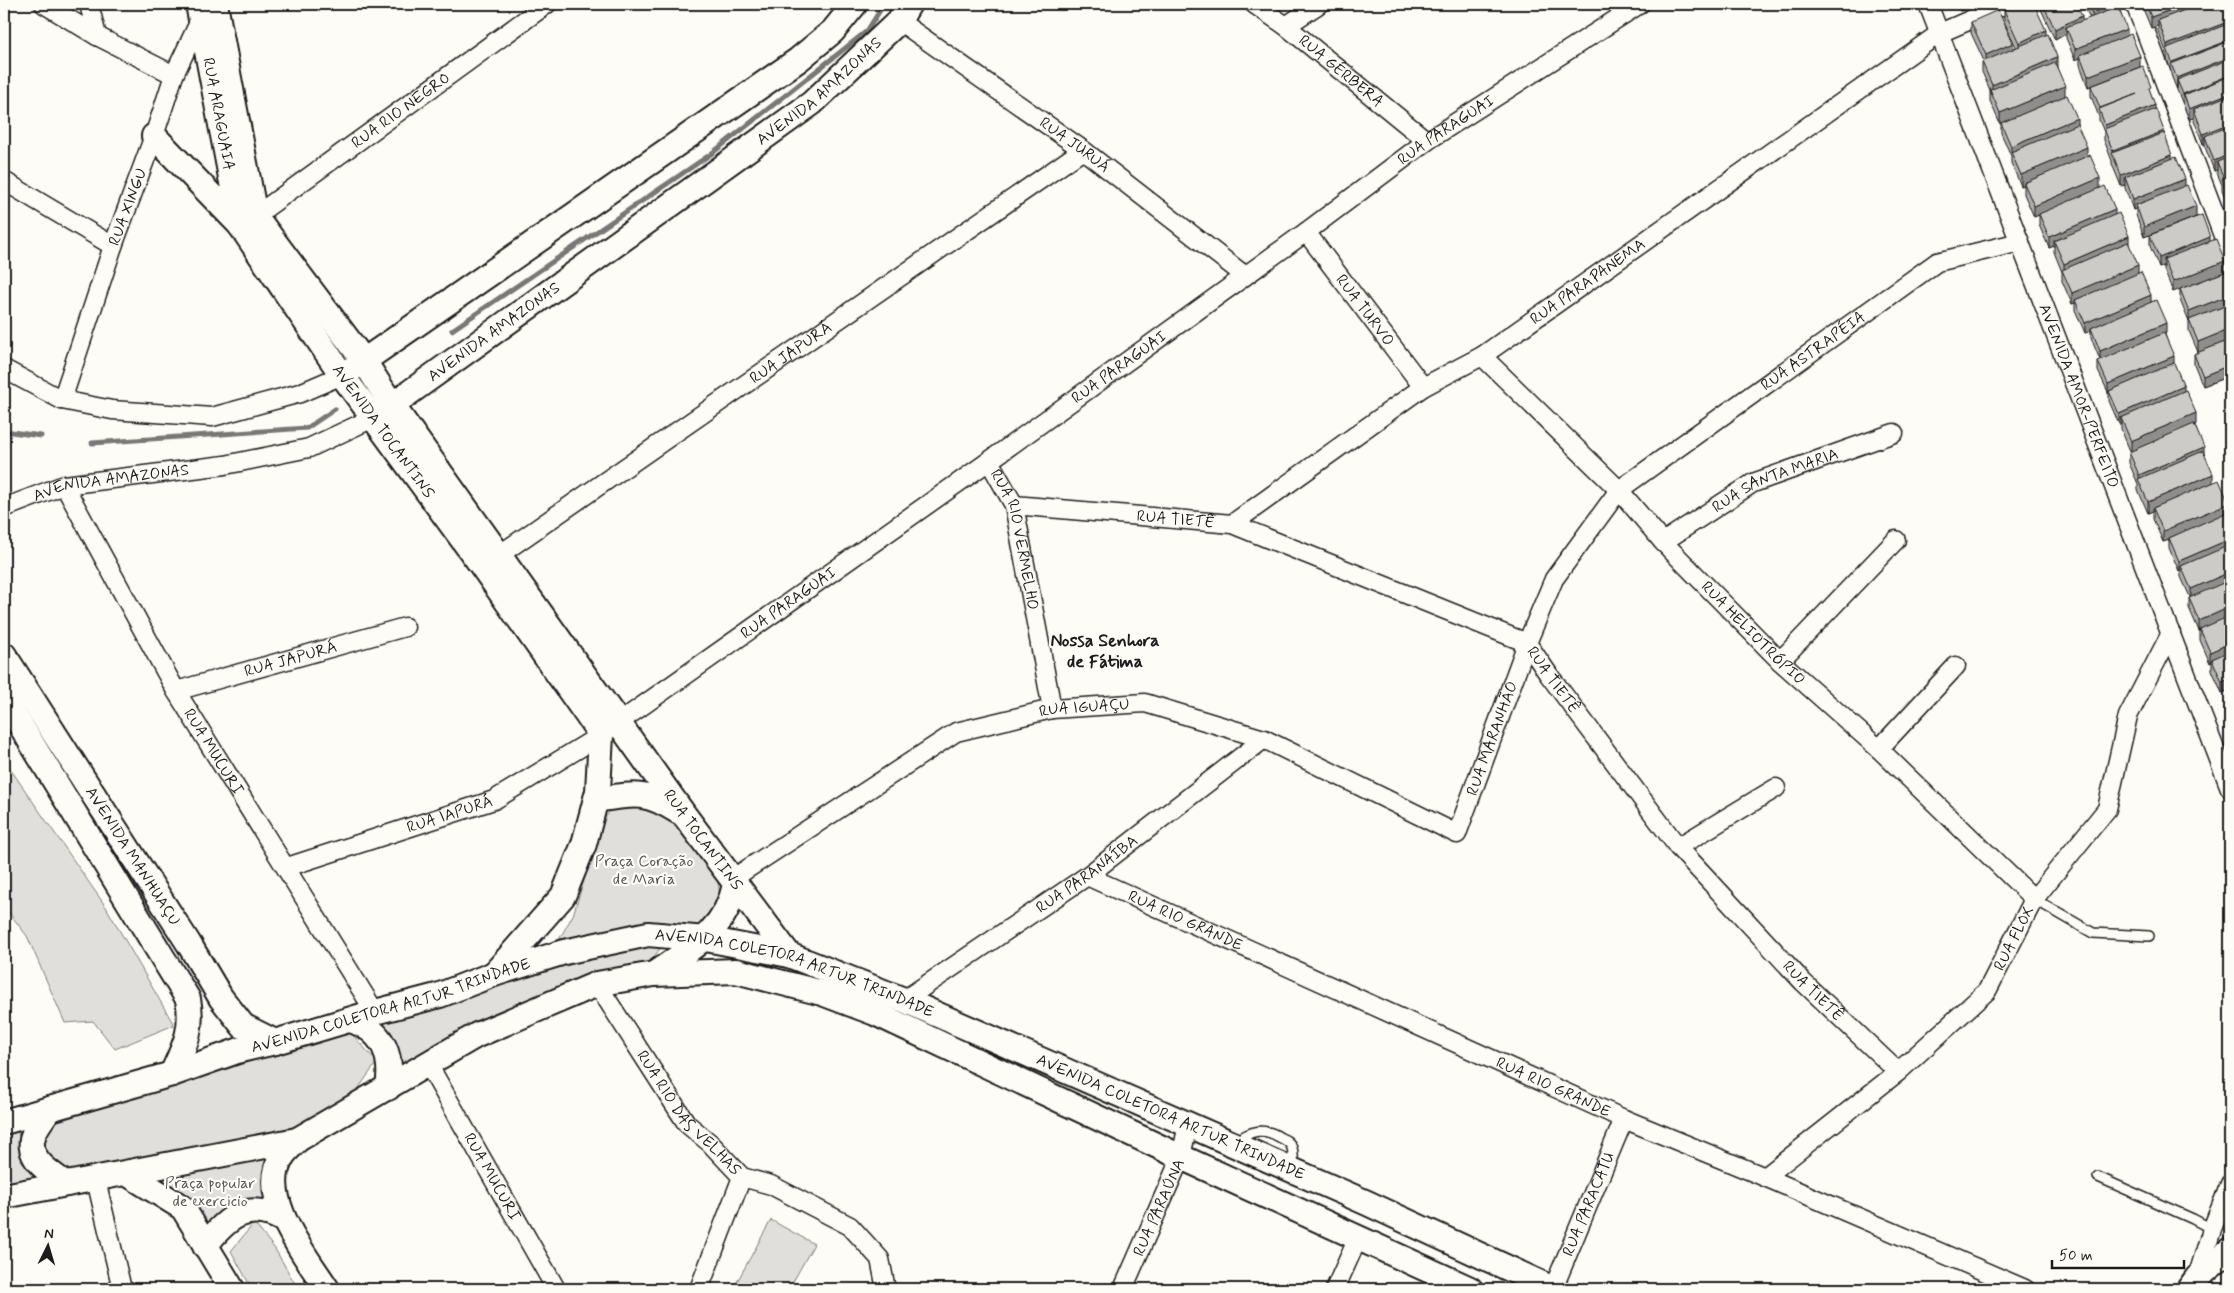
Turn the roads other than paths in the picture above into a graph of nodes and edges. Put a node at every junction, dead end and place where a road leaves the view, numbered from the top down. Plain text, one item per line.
1 (44, 4) edge
2 (89, 4) edge
3 (547, 4) edge
4 (855, 4) edge
5 (1254, 4) edge
6 (1319, 4) edge
7 (1640, 4) edge
8 (1928, 4) edge
9 (2007, 4) edge
10 (2135, 4) edge
11 (206, 7) edge
12 (904, 13) edge
13 (1286, 26) junction
14 (1940, 33) junction
15 (96, 36) junction
16 (174, 75) junction
17 (154, 136) junction
18 (1427, 141) junction
19 (1083, 150) junction
20 (4, 181) edge
21 (248, 221) junction
22 (1306, 232) junction
23 (2020, 242) junction
24 (113, 246) junction
25 (2230, 254) edge
26 (1244, 275) junction
27 (1482, 356) junction
28 (364, 362) junction
29 (4, 369) edge
30 (342, 375) junction
31 (1423, 387) junction
32 (62, 400) junction
33 (392, 405) junction
34 (373, 418) junction
35 (1894, 433) dead end
36 (989, 461) junction
37 (64, 485) junction
38 (1619, 490) junction
39 (1014, 505) junction
40 (4, 508) edge
41 (1232, 524) junction
42 (1896, 540) dead end
43 (1663, 542) junction
44 (498, 555) junction
45 (405, 627) dead end
46 (2171, 633) junction
47 (1527, 643) junction
48 (4, 655) edge
49 (1780, 661) junction
50 (1956, 666) dead end
51 (176, 691) junction
52 (4, 698) edge
53 (1052, 709) junction
54 (609, 729) junction
55 (1264, 739) junction
56 (1879, 749) junction
57 (1776, 788) dead end
58 (2230, 788) edge
59 (596, 800) junction
60 (685, 816) junction
61 (1456, 834) joint
62 (1678, 847) junction
63 (287, 867) junction
64 (1087, 876) junction
65 (733, 882) junction
66 (2034, 899) junction
67 (2149, 936) dead end
68 (706, 938) junction
69 (789, 955) junction
70 (494, 974) junction
71 (654, 974) junction
72 (598, 984) junction
73 (904, 1000) junction
74 (375, 1012) junction
75 (351, 1020) junction
76 (275, 1042) junction
77 (428, 1064) junction
78 (1898, 1072) junction
79 (172, 1074) junction
80 (388, 1088) junction
81 (49, 1110) junction
82 (1624, 1118) junction
83 (4, 1122) edge
84 (1188, 1124) junction
85 (298, 1140) junction
86 (1181, 1157) junction
87 (128, 1174) junction
88 (742, 1177) junction
89 (1765, 1177) junction
90 (2098, 1177) dead end
91 (96, 1180) junction
92 (66, 1184) junction
93 (2230, 1184) edge
94 (4, 1196) edge
95 (284, 1220) junction
96 (2212, 1229) junction
97 (1358, 1238) junction
98 (205, 1246) junction
99 (2230, 1250) edge
100 (2193, 1284) edge
101 (122, 1289) edge
102 (232, 1289) edge
103 (327, 1289) edge
104 (556, 1289) edge
105 (699, 1289) edge
106 (886, 1289) edge
107 (1123, 1289) edge
108 (1335, 1289) edge
109 (1470, 1289) edge
110 (1553, 1289) edge
111 (2025, 1289) edge

1 - 15 street
2 - 15 street
3 - 21 street, RUA RIO NEGRO
4 - 28 main road
5 - 13 street, RUA GÉRBERA
6 - 13 street
7 - 18 street, RUA PARAGUAI
8 - 14 street, AVENIDA AMOR-PERFEITO
9 - 14 street, RUA PARAPANEMA
10 - 25 street
11 - 16 street, RUA XINGU
11 - 21 main road, RUA ARAGUAIA
12 - 19 street, RUA JURUÁ
12 - 33 main road, AVENIDA AMAZONAS
13 - 18 street, RUA GÉRBERA
14 - 23 street, AVENIDA AMOR-PERFEITO
14 - 27 street, RUA PARAPANEMA
15 - 16 street
16 - 17 street, RUA XINGU
17 - 21 main road, AVENIDA TOCANTINS
17 - 24 street, RUA XINGU
18 - 22 street, RUA PARAGUAI
19 - 26 street, RUA JURUÁ
19 - 44 street, RUA JAPURÁ
20 - 24 street
21 - 28 main road, AVENIDA TOCANTINS
21 - 30 main road, AVENIDA TOCANTINS
22 - 26 street, RUA PARAGUAI
22 - 31 street, RUA TURVO
23 - 38 street, RUA ASTRAPÉIA
23 - 46 street, AVENIDA AMOR-PERFEITO
24 - 32 street, RUA XINGU
26 - 36 street, RUA PARAGUAI
27 - 31 street, RUA PARAPANEMA
27 - 38 street, RUA HELIOTRÓPIO
28 - 30 main road
28 - 33 main road, AVENIDA TOCANTINS
29 - 32 street
30 - 32 street
30 - 34 main road, AVENIDA TOCANTINS
31 - 41 street, RUA PARAPANEMA
33 - 34 main road, AVENIDA AMAZONAS
33 - 44 main road, AVENIDA TOCANTINS
34 - 37 street, AVENIDA AMAZONAS
34 - 54 main road, AVENIDA TOCANTINS
35 - 43 street, RUA SANTA MARIA
36 - 39 street, RUA RIO VERMELHO
36 - 54 street, RUA PARAGUAI
37 - 40 street, AVENIDA AMAZONAS
37 - 51 street, RUA MUCURI
38 - 43 street, RUA HELIOTRÓPIO
38 - 47 street, RUA ASTRAPÉIA
39 - 41 street, RUA TIETÊ
39 - 53 street, RUA RIO VERMELHO
41 - 47 street, RUA TIETÊ
42 - 49 street
43 - 49 street, RUA HELIOTRÓPIO
44 - 54 main road, AVENIDA TOCANTINS
45 - 51 street, RUA JAPURÁ
46 - 58 street, AVENIDA AMOR-PERFEITO
46 - 66 street, RUA FLOX
47 - 61 street, RUA MARANHÃO
47 - 62 street, RUA TIETÊ
48 - 76 main road, AVENIDA MANHUAÇU
49 - 56 street, RUA HELIOTRÓPIO
50 - 56 street
51 - 63 street, RUA MUCURI
52 - 79 main road, AVENIDA MANHUAÇU
53 - 55 street, RUA IGUAÇU
53 - 65 street, RUA IGUAÇU
54 - 59 main road
54 - 60 main road, RUA TOCANTINS
54 - 63 street, RUA IAPURÁ
55 - 61 street, RUA IGUAÇU
55 - 64 street, RUA PARANAÍBA
56 - 66 street, RUA HELIOTRÓPIO
57 - 62 street
59 - 60 main road
59 - 70 main road
60 - 65 main road, RUA TOCANTINS
62 - 78 street, RUA TIETÊ
63 - 74 street, RUA MUCURI
64 - 73 street, RUA PARANAÍBA
64 - 82 street, RUA RIO GRANDE
65 - 68 main road
65 - 69 main road, RUA TOCANTINS
66 - 67 lane
66 - 78 street, RUA FLOX
68 - 69 main road, AVENIDA COLETORA ARTUR TRINDADE
68 - 70 main road, AVENIDA COLETORA ARTUR TRINDADE
68 - 71 main road
69 - 73 main road, AVENIDA COLETORA ARTUR TRINDADE
70 - 74 main road, AVENIDA COLETORA ARTUR TRINDADE
71 - 72 main road, AVENIDA COLETORA ARTUR TRINDADE
71 - 86 main road, AVENIDA COLETORA ARTUR TRINDADE
72 - 77 main road, AVENIDA COLETORA ARTUR TRINDADE
72 - 88 street, RUA RIO DAS VELHAS
73 - 84 main road, AVENIDA COLETORA ARTUR TRINDADE
74 - 75 main road, AVENIDA COLETORA ARTUR TRINDADE
75 - 76 main road, AVENIDA COLETORA ARTUR TRINDADE
75 - 80 main road
76 - 79 main road, AVENIDA COLETORA ARTUR TRINDADE
77 - 80 main road, AVENIDA COLETORA ARTUR TRINDADE
77 - 104 street, RUA MUCURI
78 - 89 street, RUA FLOX
79 - 81 main road, AVENIDA COLETORA ARTUR TRINDADE
80 - 85 main road, AVENIDA COLETORA ARTUR TRINDADE
81 - 83 main road, AVENIDA COLETORA ARTUR TRINDADE
81 - 92 main road
82 - 89 street, RUA RIO GRANDE
82 - 110 street, RUA PARACATU
84 - 86 street, RUA PARAÚNA
84 - 110 main road, AVENIDA COLETORA ARTUR TRINDADE
85 - 87 main road, AVENIDA COLETORA ARTUR TRINDADE
85 - 95 main road
86 - 97 main road, AVENIDA COLETORA ARTUR TRINDADE
86 - 107 street, RUA PARAÚNA
87 - 91 main road, AVENIDA COLETORA ARTUR TRINDADE
87 - 98 main road
88 - 105 street
88 - 106 street, RUA RIO DAS VELHAS
89 - 111 street, RUA RIO GRANDE
90 - 96 lane
91 - 92 main road, AVENIDA COLETORA ARTUR TRINDADE
91 - 101 street
92 - 94 main road, AVENIDA COLETORA ARTUR TRINDADE
93 - 96 street
95 - 98 main road
95 - 103 main road
96 - 100 street
97 - 108 street
97 - 109 main road, AVENIDA COLETORA ARTUR TRINDADE
98 - 102 main road
99 - 100 main road

